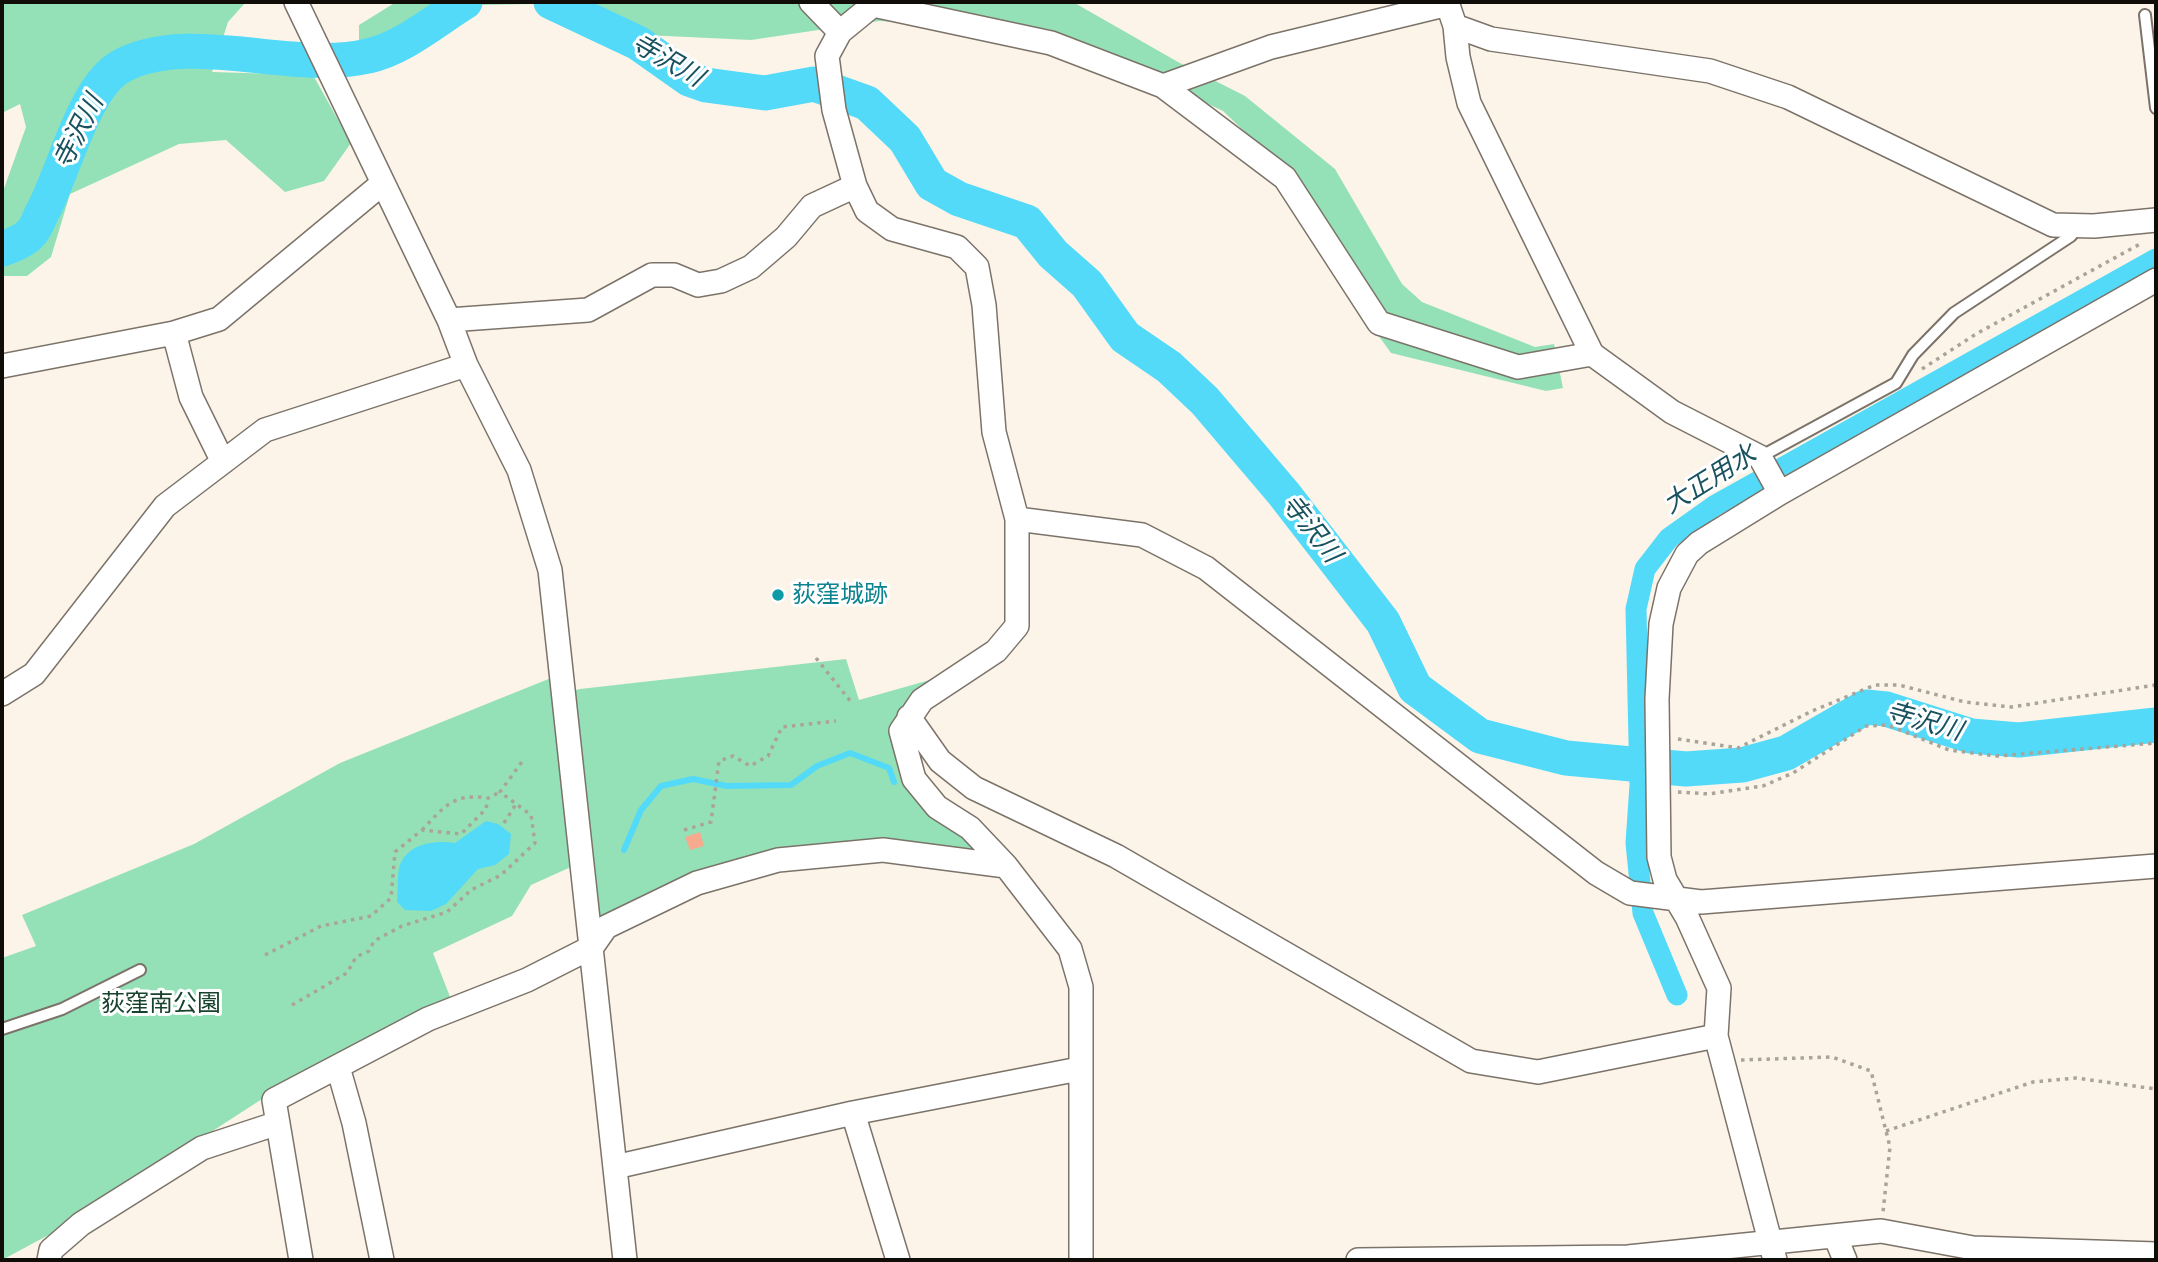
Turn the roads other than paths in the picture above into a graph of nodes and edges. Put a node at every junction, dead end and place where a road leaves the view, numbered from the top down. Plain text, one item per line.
1 (296, 2) edge
2 (811, 2) edge
3 (877, 3) edge
4 (1450, 11) edge
5 (2145, 15) dead end
6 (840, 32) junction
7 (1163, 86) junction
8 (2156, 108) edge
9 (383, 183) junction
10 (855, 186) junction
11 (2156, 220) edge
12 (2081, 224) junction
13 (2156, 280) edge
14 (449, 320) junction
15 (174, 334) junction
16 (1592, 354) junction
17 (466, 365) junction
18 (2, 366) edge
19 (1761, 460) junction
20 (223, 462) junction
21 (1777, 488) junction
22 (1017, 519) junction
23 (2, 694) edge
24 (909, 717) junction
25 (1006, 866) junction
26 (2156, 866) edge
27 (1668, 897) junction
28 (592, 947) junction
29 (140, 970) dead end
30 (2, 1029) edge
31 (1716, 1036) junction
32 (338, 1067) junction
33 (1079, 1069) junction
34 (853, 1114) junction
35 (278, 1123) junction
36 (615, 1167) junction
37 (1836, 1238) junction
38 (1773, 1252) edge
39 (2156, 1254) edge
40 (2060, 1255) edge
41 (1627, 1259) edge
42 (49, 1260) edge
43 (301, 1260) edge
44 (382, 1260) edge
45 (625, 1260) edge
46 (898, 1260) edge
47 (1081, 1260) edge
48 (1358, 1260) edge
49 (1845, 1260) edge

1 - 9 street
2 - 6 street
3 - 6 street
3 - 7 street
4 - 7 street
4 - 12 street
4 - 16 street
5 - 8 lane
6 - 10 street
7 - 16 street
9 - 14 street
9 - 15 street
10 - 14 street
10 - 22 street
11 - 12 street
12 - 19 lane
13 - 21 street
14 - 17 street
15 - 18 street
15 - 20 street
16 - 19 street
17 - 20 street
17 - 28 street
19 - 21 street
20 - 23 street
21 - 27 street
22 - 24 street
22 - 27 street
24 - 25 street
24 - 31 street
25 - 28 street
25 - 33 street
26 - 27 street
27 - 31 street
28 - 32 street
28 - 36 street
29 - 30 lane
31 - 38 street
32 - 35 street
32 - 44 street
33 - 34 street
33 - 47 street
34 - 36 street
34 - 46 street
35 - 42 street
35 - 43 street
36 - 45 street
37 - 38 street
37 - 40 street
37 - 49 street
38 - 41 street
39 - 40 street
41 - 48 street

